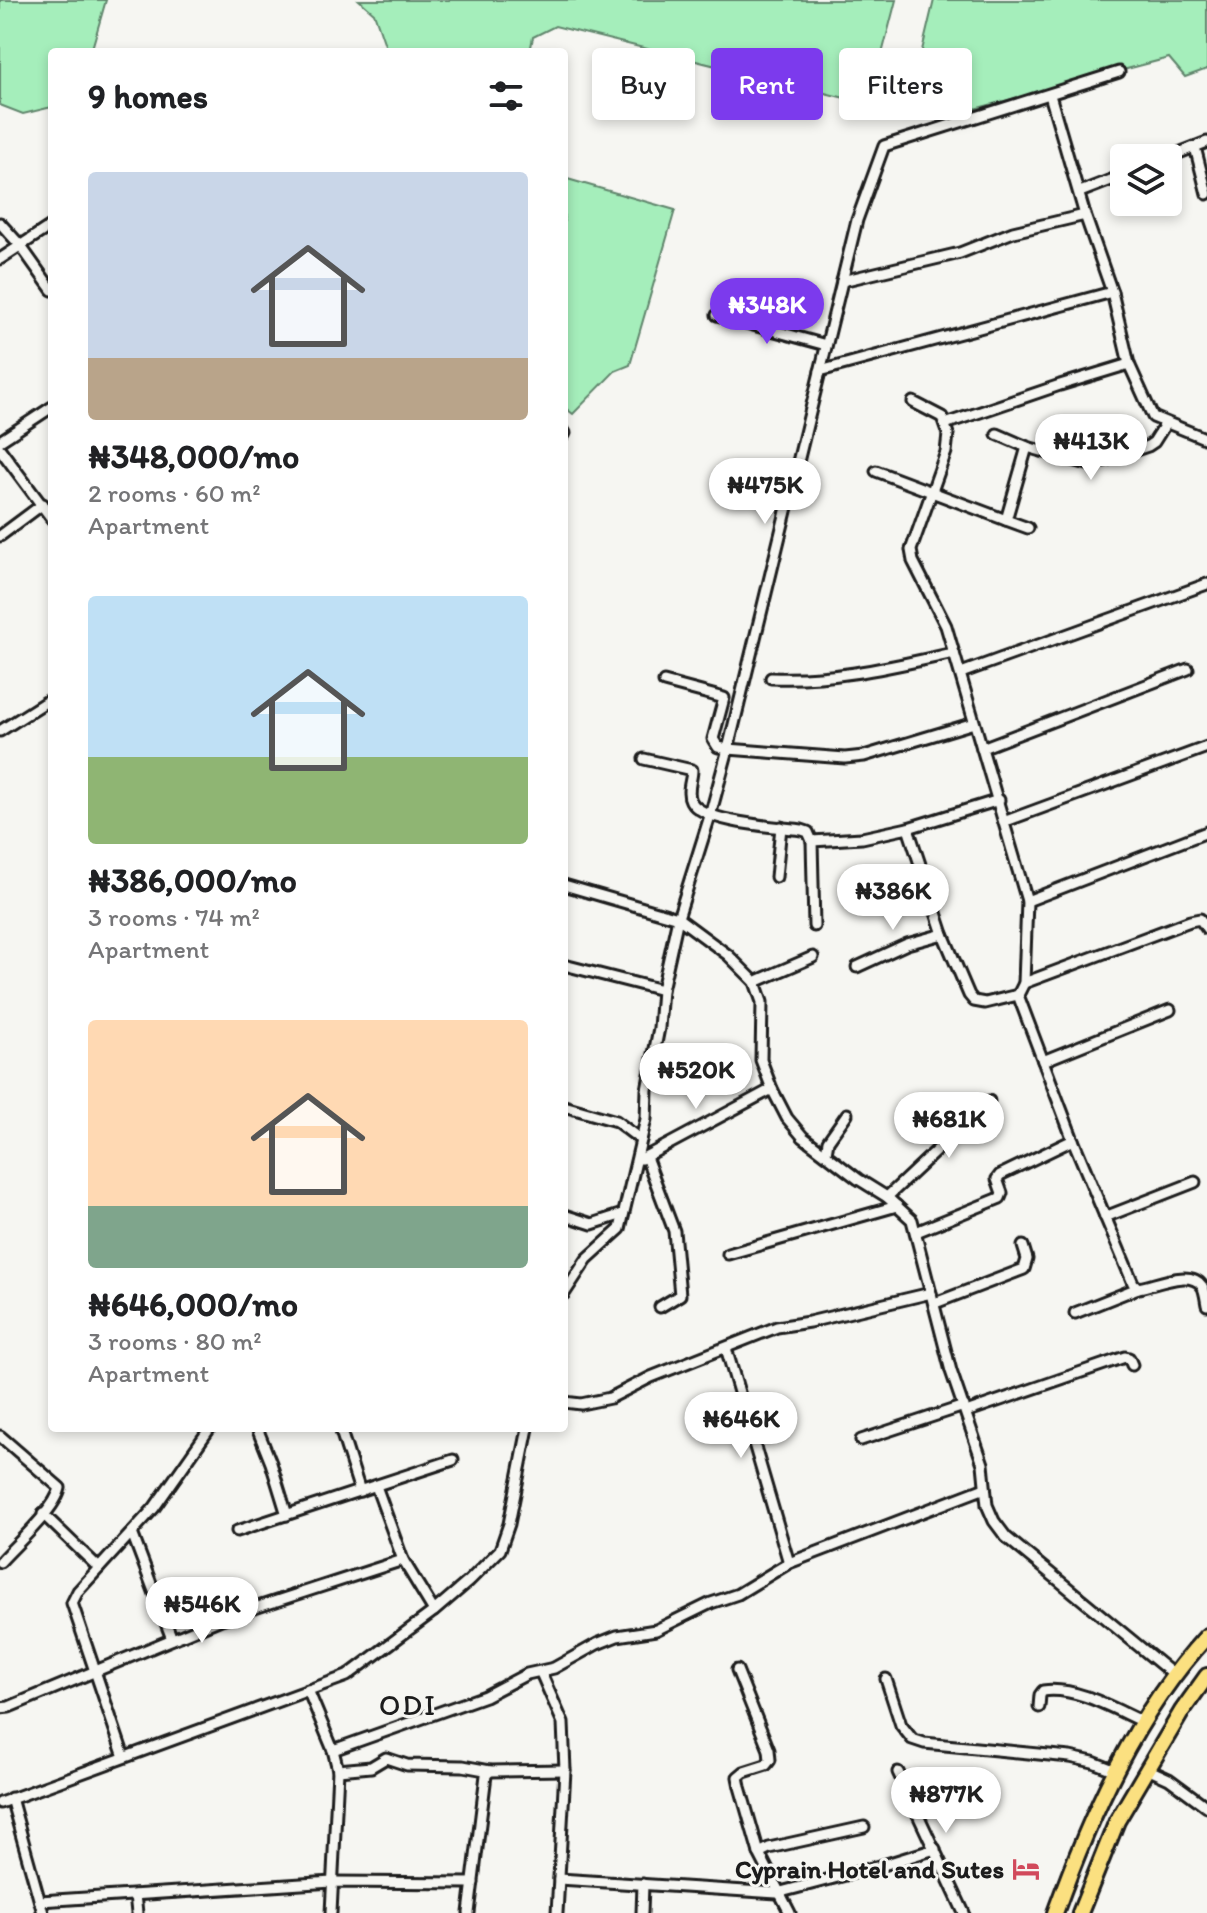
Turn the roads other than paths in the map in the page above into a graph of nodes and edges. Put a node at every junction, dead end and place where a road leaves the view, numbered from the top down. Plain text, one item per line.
1 (1119, 72) dead end
2 (1050, 95) junction
3 (1207, 142) edge
4 (1195, 147) junction
5 (1182, 152) edge
6 (1110, 180) edge
7 (1080, 192) junction
8 (1207, 194) edge
9 (1085, 215) junction
10 (0, 223) edge
11 (48, 228) edge
12 (20, 245) junction
13 (0, 259) edge
14 (842, 281) junction
15 (48, 284) edge
16 (1112, 292) junction
17 (717, 315) dead end
18 (826, 345) junction
19 (1129, 364) junction
20 (820, 371) junction
21 (913, 402) dead end
22 (48, 410) edge
23 (1166, 423) junction
24 (945, 424) junction
25 (997, 434) dead end
26 (1207, 439) edge
27 (0, 441) edge
28 (1027, 447) junction
29 (0, 449) edge
30 (876, 471) dead end
31 (931, 493) junction
32 (43, 504) junction
33 (48, 512) edge
34 (1006, 520) junction
35 (1028, 528) dead end
36 (0, 536) edge
37 (1207, 584) edge
38 (954, 653) junction
39 (1188, 669) dead end
40 (961, 673) junction
41 (771, 678) dead end
42 (664, 682) dead end
43 (48, 701) edge
44 (974, 723) junction
45 (0, 731) edge
46 (1207, 747) edge
47 (982, 748) junction
48 (728, 749) junction
49 (644, 759) dead end
50 (999, 800) junction
51 (710, 816) junction
52 (1006, 821) junction
53 (781, 827) junction
54 (908, 828) junction
55 (1207, 832) edge
56 (812, 841) junction
57 (776, 877) dead end
58 (568, 886) edge
59 (1027, 901) junction
60 (678, 918) junction
61 (814, 926) dead end
62 (1207, 929) edge
63 (943, 934) junction
64 (813, 957) dead end
65 (568, 966) edge
66 (857, 967) dead end
67 (755, 982) junction
68 (1024, 983) junction
69 (662, 990) junction
70 (1018, 995) junction
71 (1170, 1010) dead end
72 (1043, 1061) junction
73 (772, 1089) junction
74 (989, 1101) dead end
75 (568, 1107) edge
76 (847, 1114) dead end
77 (641, 1140) junction
78 (1073, 1140) junction
79 (826, 1153) junction
80 (646, 1157) junction
81 (636, 1162) junction
82 (1195, 1182) dead end
83 (887, 1197) junction
84 (897, 1206) junction
85 (623, 1214) junction
86 (568, 1216) edge
87 (1105, 1217) junction
88 (916, 1232) junction
89 (1023, 1246) dead end
90 (728, 1254) dead end
91 (568, 1288) edge
92 (1138, 1288) junction
93 (933, 1298) junction
94 (1207, 1305) edge
95 (660, 1307) dead end
96 (1075, 1313) dead end
97 (726, 1348) junction
98 (1132, 1365) dead end
99 (568, 1402) edge
100 (965, 1409) junction
101 (199, 1432) edge
102 (259, 1432) edge
103 (341, 1432) edge
104 (527, 1432) edge
105 (0, 1436) edge
106 (861, 1440) dead end
107 (453, 1460) dead end
108 (376, 1486) junction
109 (985, 1488) junction
110 (360, 1491) junction
111 (43, 1514) junction
112 (287, 1515) junction
113 (237, 1531) dead end
114 (132, 1533) junction
115 (403, 1560) junction
116 (0, 1562) edge
117 (789, 1563) junction
118 (99, 1568) junction
119 (434, 1611) junction
120 (1207, 1636) edge
121 (172, 1639) junction
122 (737, 1670) dead end
123 (97, 1671) junction
124 (541, 1673) junction
125 (1174, 1675) junction
126 (1207, 1676) edge
127 (886, 1679) dead end
128 (308, 1690) junction
129 (1039, 1707) dead end
130 (0, 1708) edge
131 (1143, 1722) junction
132 (333, 1750) junction
133 (124, 1757) junction
134 (1147, 1769) junction
135 (338, 1770) junction
136 (565, 1770) junction
137 (490, 1771) junction
138 (1116, 1771) junction
139 (898, 1772) dead end
140 (11, 1798) junction
141 (0, 1803) edge
142 (1207, 1807) edge
143 (864, 1827) dead end
144 (935, 1849) junction
145 (759, 1853) junction
146 (559, 1879) junction
147 (332, 1882) junction
148 (473, 1883) junction
149 (643, 1884) junction
150 (777, 1893) junction
151 (135, 1895) junction
152 (40, 1901) junction
153 (43, 1913) edge
154 (137, 1913) edge
155 (331, 1913) edge
156 (469, 1913) edge
157 (557, 1913) edge
158 (642, 1913) edge
159 (790, 1913) edge
160 (964, 1913) edge
161 (1055, 1913) edge
162 (1080, 1913) edge

1 - 2 street
2 - 7 street
2 - 14 street
3 - 4 street
4 - 5 street
4 - 8 street
6 - 7 street
7 - 9 street
9 - 14 street
9 - 16 street
10 - 12 street
11 - 12 street
12 - 13 street
12 - 15 street
14 - 18 street
16 - 19 street
16 - 20 street
17 - 18 street
18 - 20 street
19 - 23 street
19 - 24 street
20 - 48 street
21 - 24 street
22 - 27 street
23 - 26 street
23 - 28 street
24 - 31 street
25 - 28 street
28 - 34 street
29 - 32 street
30 - 31 street
31 - 34 street
31 - 38 street
32 - 33 street
32 - 36 street
34 - 35 street
37 - 40 street
38 - 40 street
38 - 41 street
39 - 47 street
40 - 44 street
42 - 48 street
43 - 45 street
44 - 47 street
44 - 48 street
46 - 52 street
47 - 50 street
48 - 51 street
49 - 51 street
50 - 52 street
50 - 54 street
51 - 53 street
51 - 60 street
52 - 59 street
53 - 56 street
53 - 57 street
54 - 56 street
54 - 63 street
55 - 59 street
56 - 61 street
58 - 60 street
59 - 68 street
60 - 67 street
60 - 69 street
62 - 68 street
63 - 66 street
63 - 70 street
64 - 67 street
65 - 69 street
67 - 73 street
68 - 70 street
69 - 77 street
70 - 72 street
71 - 72 street
72 - 78 street
73 - 79 street
73 - 80 street
74 - 83 street
75 - 77 street
76 - 79 street
77 - 81 street
78 - 87 street
78 - 88 street
79 - 83 street
80 - 81 street
80 - 95 street
81 - 85 street
82 - 87 street
83 - 84 street
84 - 88 street
84 - 90 street
85 - 86 street
85 - 91 street
87 - 92 street
88 - 93 street
89 - 93 street
92 - 94 street
92 - 96 street
93 - 97 street
93 - 100 street
97 - 99 street
97 - 117 street
98 - 100 street
100 - 106 street
100 - 109 street
101 - 114 street
102 - 112 street
103 - 110 street
104 - 119 street
105 - 111 street
107 - 108 street
108 - 110 street
108 - 115 street
109 - 117 street
109 - 125 street
110 - 112 street
111 - 116 street
111 - 118 street
112 - 113 street
114 - 118 street
114 - 121 street
115 - 119 street
115 - 121 street
117 - 124 street
118 - 123 street
119 - 128 street
120 - 125 main road
121 - 123 street
122 - 145 street
123 - 130 street
123 - 133 street
124 - 132 street
124 - 136 street
125 - 131 main road
126 - 134 main road
127 - 138 street
128 - 132 street
128 - 133 street
129 - 131 street
131 - 138 main road
132 - 135 street
133 - 140 street
134 - 142 street
134 - 162 main road
135 - 137 street
135 - 147 street
136 - 137 street
136 - 146 street
137 - 148 street
138 - 161 main road
139 - 144 street
140 - 141 street
140 - 152 street
143 - 145 street
144 - 150 street
144 - 160 street
145 - 150 street
146 - 149 street
146 - 157 street
147 - 148 street
147 - 151 street
147 - 155 street
148 - 156 street
149 - 150 street
149 - 158 street
150 - 159 street
151 - 152 street
151 - 154 street
152 - 153 street

